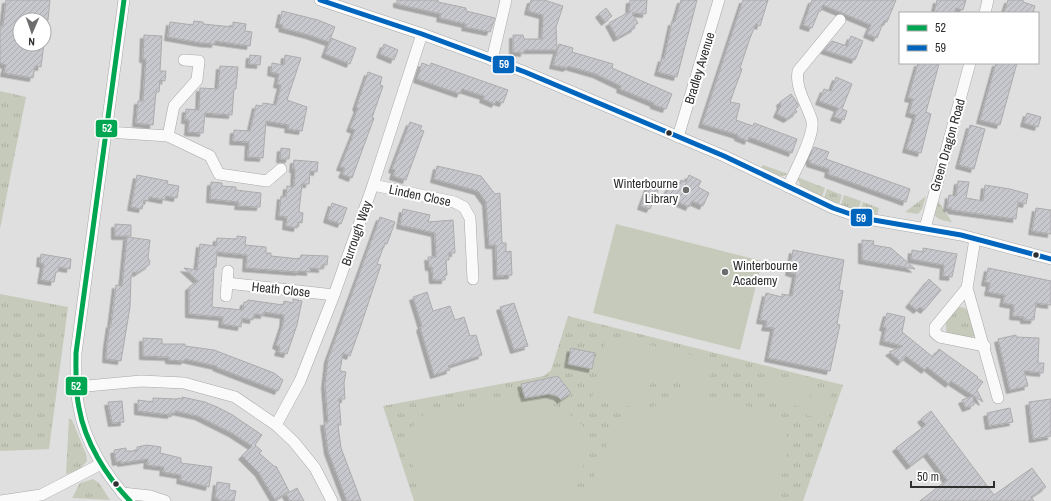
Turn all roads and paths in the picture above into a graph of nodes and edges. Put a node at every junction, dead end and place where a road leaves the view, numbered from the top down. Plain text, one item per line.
1 (320, 0) edge
2 (506, 0) edge
3 (719, 0) edge
4 (988, 0) edge
5 (127, 1) edge
6 (985, 12) edge
7 (840, 20) dead end
8 (422, 34) junction
9 (184, 60) dead end
10 (492, 60) junction
11 (970, 64) edge
12 (107, 132) junction
13 (168, 136) junction
14 (678, 136) junction
15 (281, 169) dead end
16 (373, 185) junction
17 (788, 187) junction
18 (924, 228) junction
19 (975, 239) junction
20 (1051, 259) edge
21 (228, 271) dead end
22 (473, 280) dead end
23 (227, 283) junction
24 (967, 288) junction
25 (334, 295) junction
26 (226, 296) dead end
27 (985, 346) junction
28 (76, 386) junction
29 (998, 398) dead end
30 (276, 425) junction
31 (101, 464) junction
32 (122, 493) junction
33 (40, 498) edge
34 (0, 501) edge
35 (130, 501) edge
36 (165, 501) edge
37 (332, 501) edge

1 - 8 street
2 - 10 street
3 - 14 street, Bradley Avenue
4 - 6 street
5 - 12 street
7 - 17 street
8 - 10 street
8 - 16 street, Burrough Way
9 - 13 street
10 - 14 street
11 - 18 street, Green Dragon Road
12 - 13 street
12 - 28 street
13 - 15 street
14 - 17 street
16 - 22 street, Linden Close
16 - 25 street, Burrough Way
17 - 18 street
18 - 19 street
19 - 20 street
19 - 24 street
21 - 23 street
23 - 25 street, Heath Close
23 - 26 street
24 - 27 street
24 - 27 street
25 - 30 street, Burrough Way
27 - 29 street
28 - 30 street
28 - 31 street
30 - 37 street
31 - 32 street
31 - 33 street
32 - 35 street
32 - 36 street
33 - 34 street

